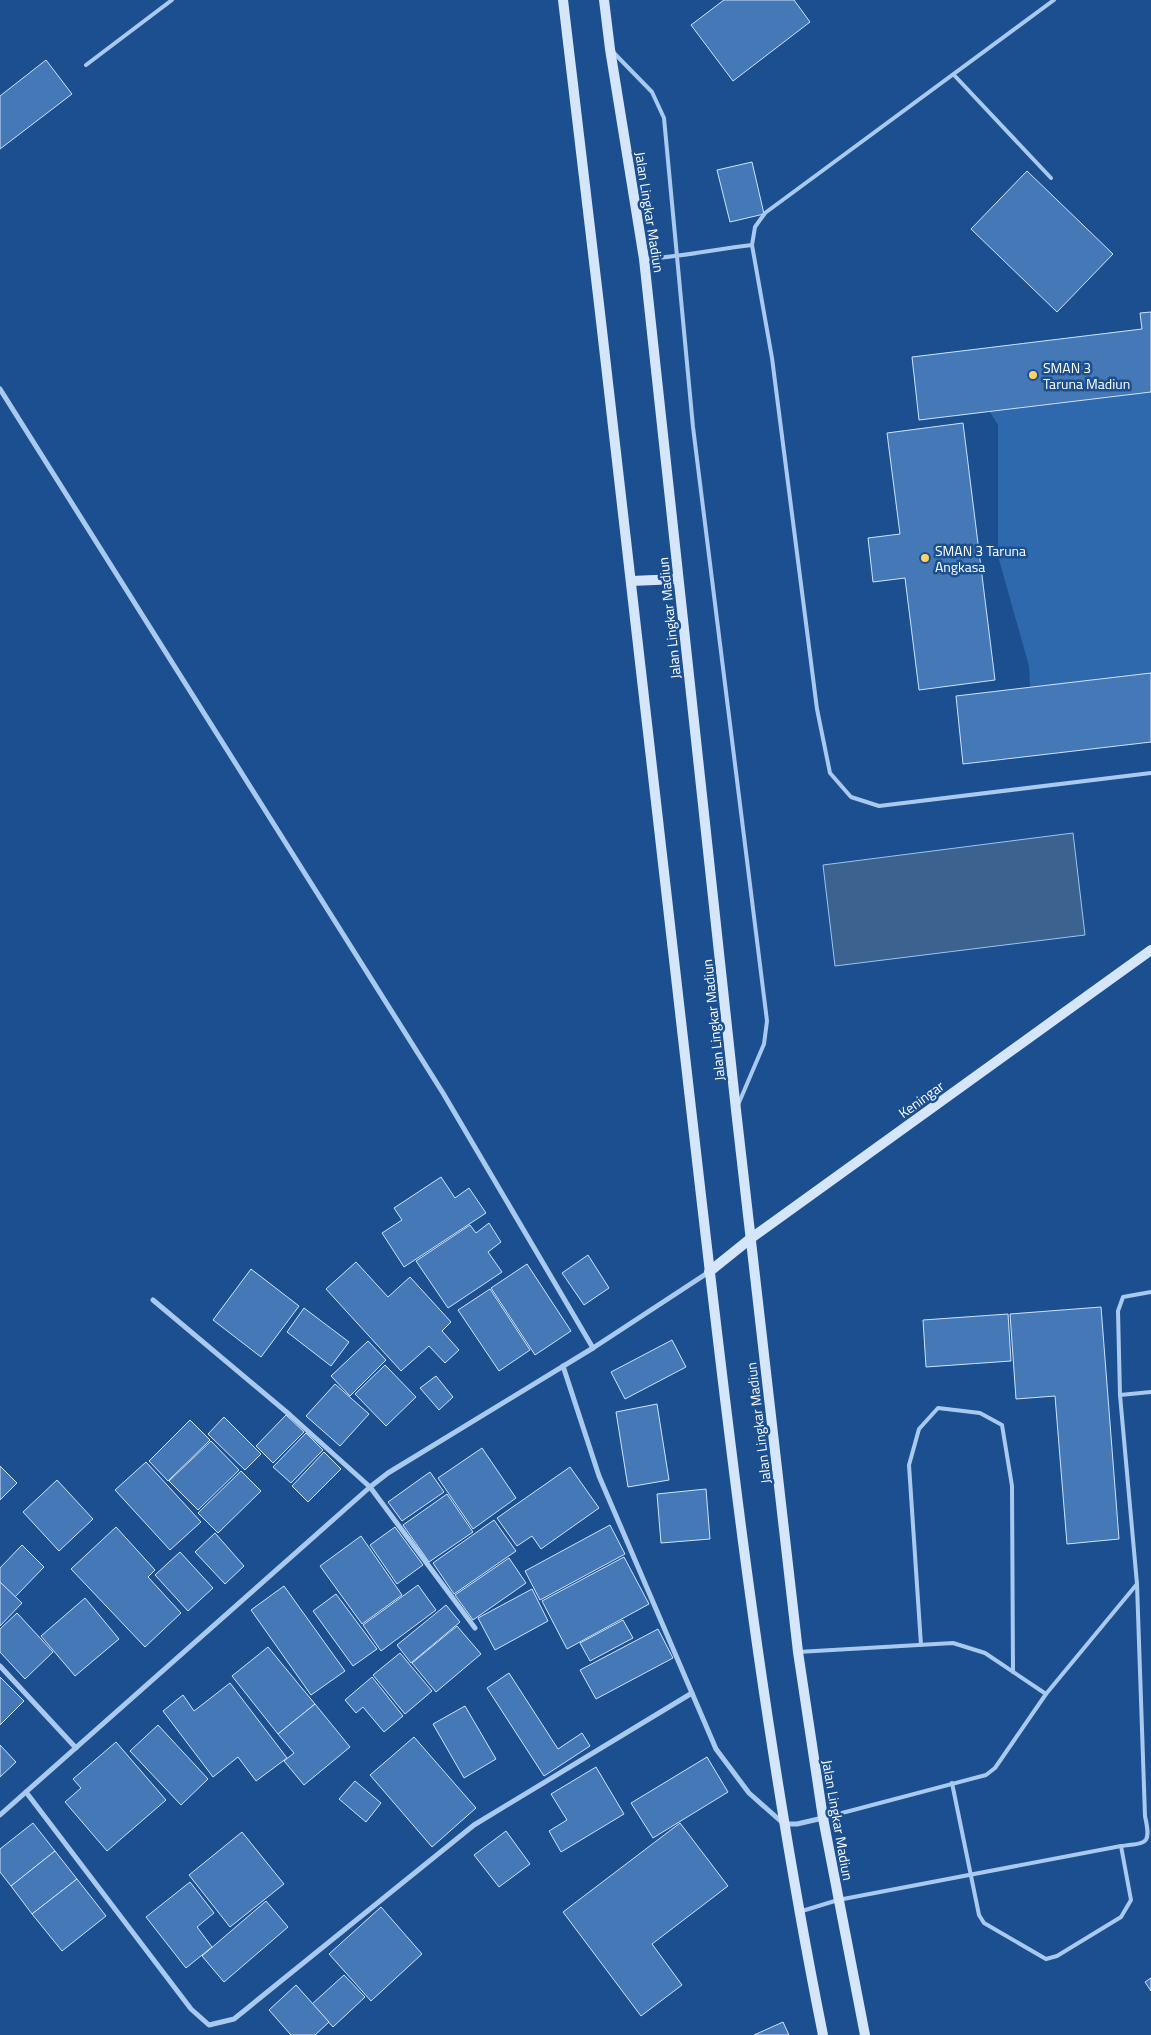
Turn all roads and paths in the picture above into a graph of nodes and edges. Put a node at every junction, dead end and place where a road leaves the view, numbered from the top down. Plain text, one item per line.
1 (171, 0) edge
2 (562, 0) edge
3 (604, 0) edge
4 (1054, 0) edge
5 (610, 49) junction
6 (86, 65) dead end
7 (954, 75) junction
8 (1051, 178) dead end
9 (752, 245) junction
10 (676, 257) junction
11 (644, 258) junction
12 (0, 389) edge
13 (678, 579) junction
14 (631, 582) junction
15 (1151, 773) edge
16 (1151, 950) edge
17 (736, 1110) junction
18 (750, 1239) junction
19 (708, 1272) junction
20 (1151, 1292) edge
21 (153, 1300) dead end
22 (593, 1348) junction
23 (563, 1366) junction
24 (1151, 1392) edge
25 (1120, 1395) junction
26 (370, 1487) junction
27 (1137, 1584) junction
28 (475, 1628) dead end
29 (921, 1645) junction
30 (798, 1652) junction
31 (0, 1666) edge
32 (1014, 1672) junction
33 (692, 1693) junction
34 (1046, 1694) junction
35 (76, 1748) junction
36 (952, 1782) junction
37 (26, 1792) junction
38 (0, 1815) edge
39 (1151, 1815) edge
40 (1145, 1816) junction
41 (822, 1818) junction
42 (784, 1824) junction
43 (1120, 1846) junction
44 (970, 1874) junction
45 (838, 1900) junction
46 (798, 1912) junction
47 (822, 2035) edge
48 (865, 2035) edge

1 - 6 lane
2 - 14 main road
3 - 5 main road, Jalan Lingkar Madiun
4 - 7 lane
5 - 10 lane
5 - 11 main road, Jalan Lingkar Madiun
7 - 8 lane
7 - 9 lane
9 - 10 lane
9 - 15 lane
10 - 11 lane
10 - 17 lane
11 - 13 main road, Jalan Lingkar Madiun
12 - 22 street
13 - 14 main road
13 - 17 main road, Jalan Lingkar Madiun
14 - 19 main road
16 - 18 main road, Keningar
17 - 18 main road, Jalan Lingkar Madiun
18 - 19 main road, Keningar
18 - 30 main road, Jalan Lingkar Madiun
19 - 22 street
19 - 42 main road
20 - 25 lane
21 - 26 street
22 - 23 street
23 - 26 street
23 - 33 street
24 - 25 lane
25 - 27 lane
26 - 28 street
26 - 35 street
27 - 34 lane
27 - 40 lane
29 - 30 lane
29 - 32 lane
29 - 32 lane
30 - 41 main road, Jalan Lingkar Madiun
31 - 35 street
32 - 34 lane
33 - 37 street
33 - 42 street
34 - 36 lane
35 - 37 street
36 - 41 lane
36 - 44 lane
37 - 38 street
39 - 40 lane
40 - 43 lane
41 - 42 street
41 - 45 main road, Jalan Lingkar Madiun
42 - 46 main road
43 - 44 lane
43 - 44 lane
44 - 45 lane
45 - 46 lane
45 - 48 main road, Jalan Lingkar Madiun
46 - 47 main road

